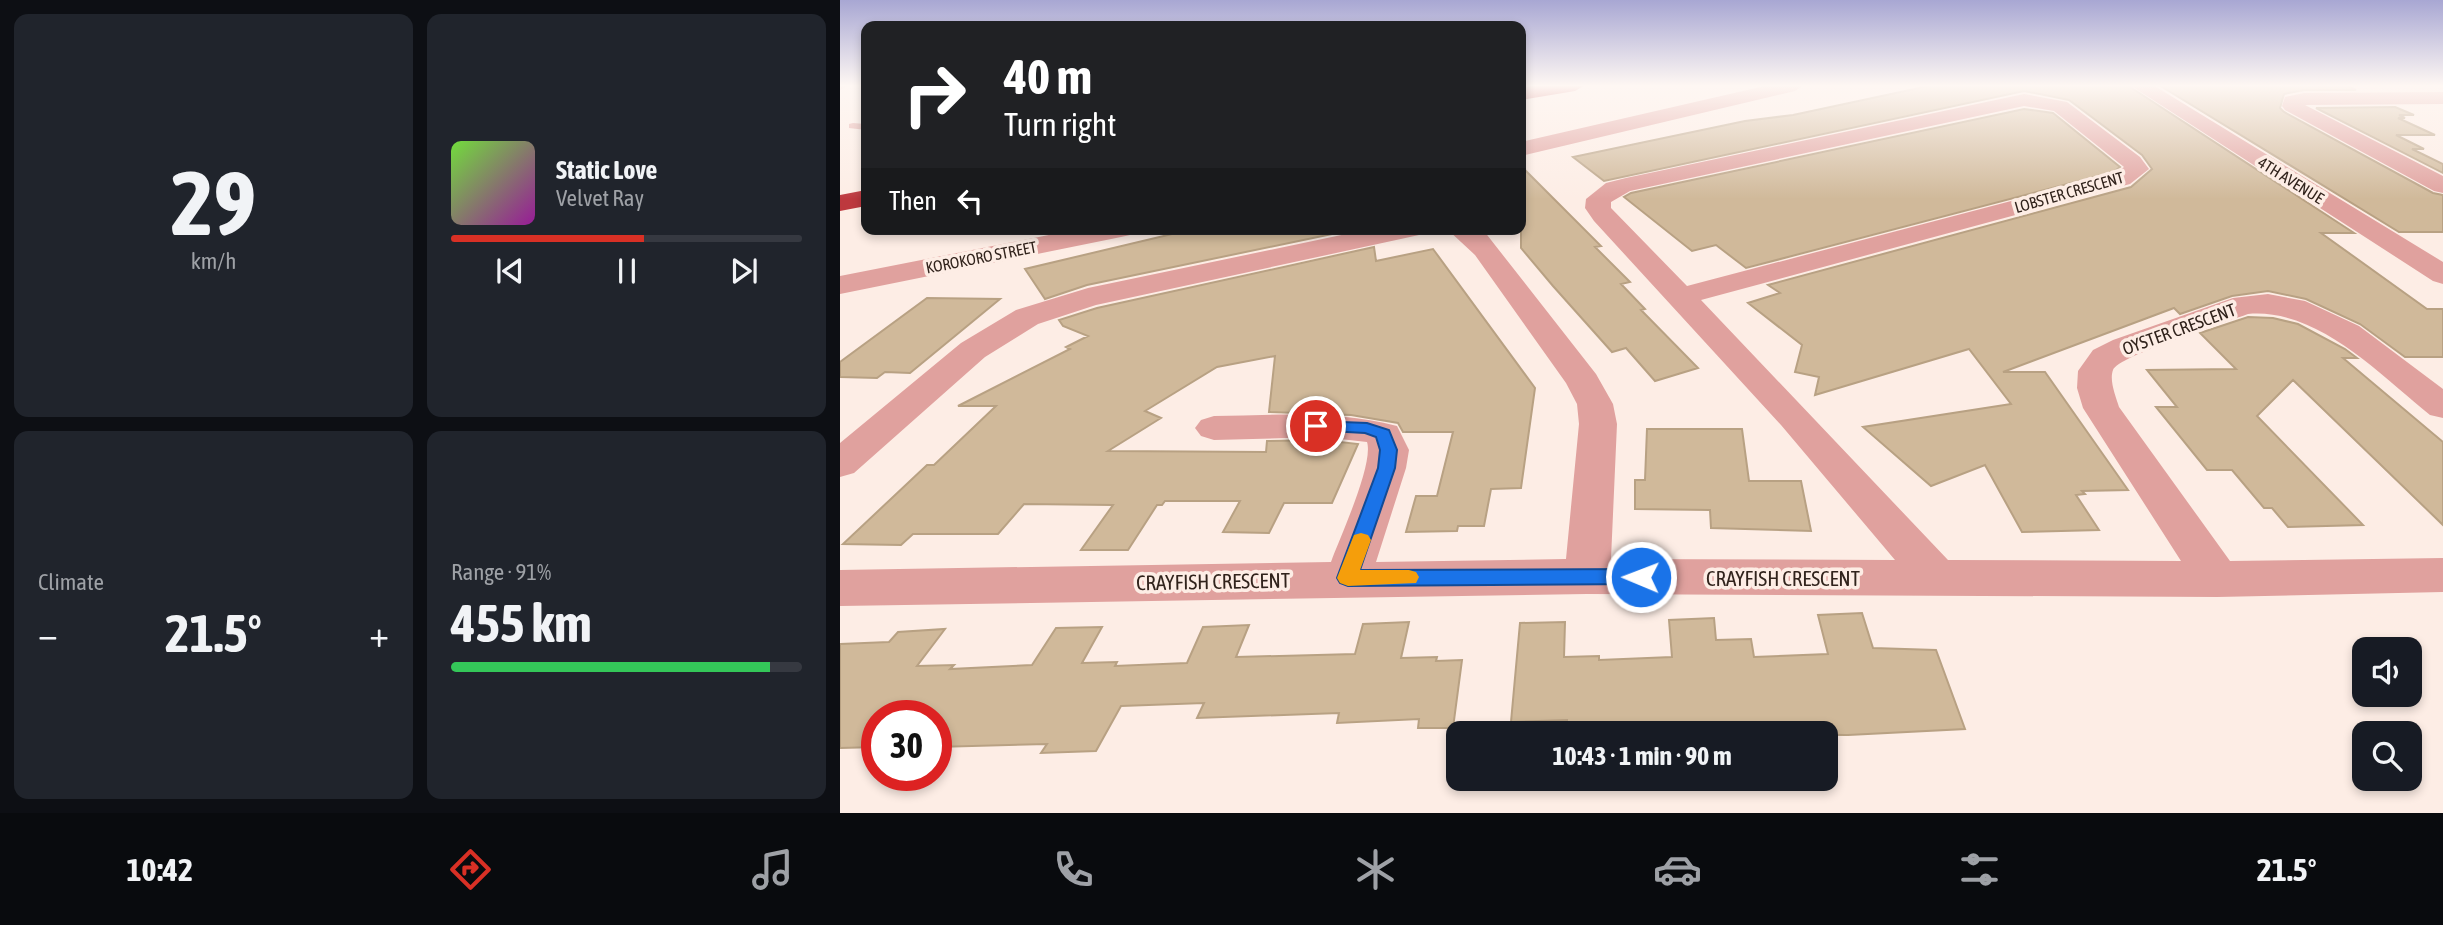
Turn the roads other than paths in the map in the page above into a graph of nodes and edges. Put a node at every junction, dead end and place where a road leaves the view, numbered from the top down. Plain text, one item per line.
1 (1633, 123) edge
2 (1915, 123) edge
3 (2082, 123) edge
4 (2200, 123) edge
5 (2324, 123) edge
6 (853, 126) dead end
7 (861, 127) edge
8 (1526, 148) edge
9 (2443, 186) edge
10 (861, 199) edge
11 (840, 202) edge
12 (1091, 235) edge
13 (1382, 235) edge
14 (1470, 235) edge
15 (2443, 275) edge
16 (840, 285) edge
17 (1682, 296) junction
18 (2443, 407) edge
19 (1214, 428) dead end
20 (840, 464) edge
21 (2443, 575) edge
22 (1587, 576) junction
23 (1348, 578) junction
24 (1938, 579) junction
25 (2217, 579) junction
26 (840, 588) edge

1 - 8 street
2 - 17 street, LOBSTER CRESCENT
3 - 17 street, LOBSTER CRESCENT
4 - 15 street, 4TH AVENUE
5 - 9 street
6 - 7 lane
10 - 11 highway
12 - 16 street, KOROKORO STREET
13 - 20 street
14 - 22 street
17 - 24 street, LOBSTER CRESCENT
18 - 25 street, OYSTER CRESCENT
19 - 23 street
21 - 25 street, CRAYFISH CRESCENT
22 - 23 street, CRAYFISH CRESCENT
22 - 24 street, CRAYFISH CRESCENT
23 - 26 street, CRAYFISH CRESCENT
24 - 25 street, CRAYFISH CRESCENT

